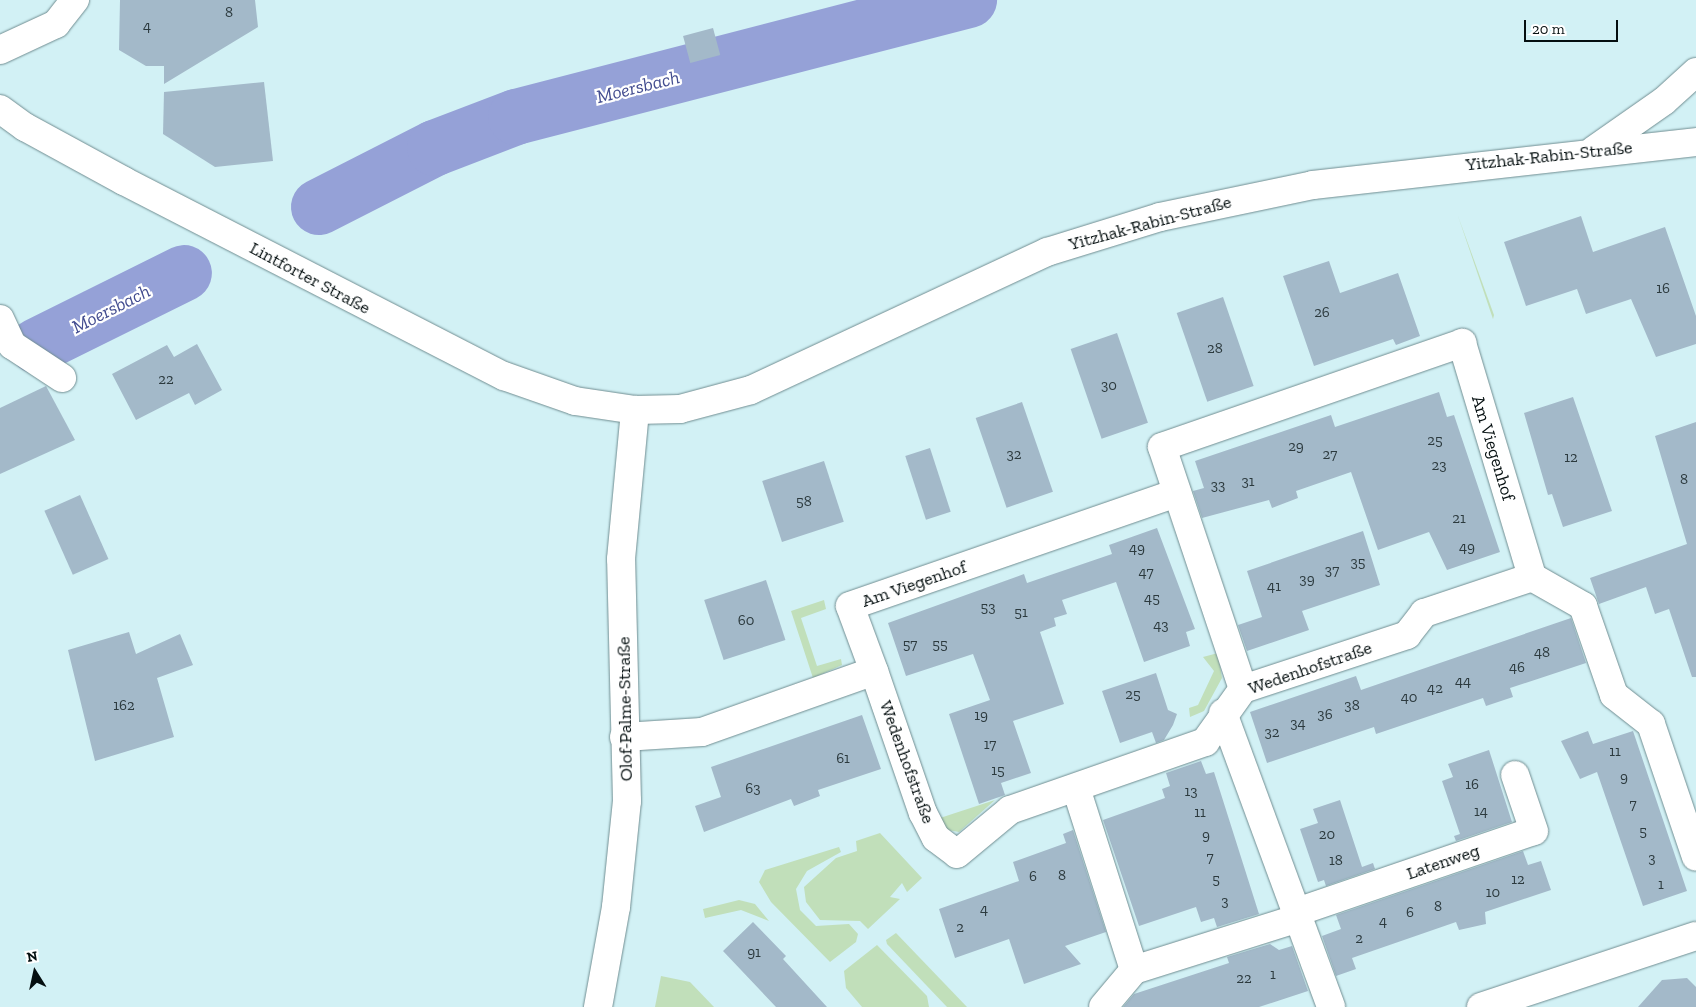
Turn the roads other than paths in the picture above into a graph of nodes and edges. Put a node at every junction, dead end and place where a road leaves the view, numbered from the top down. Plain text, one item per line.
1 (75, 0) edge
2 (0, 50) edge
3 (1696, 72) edge
4 (0, 109) edge
5 (1696, 142) edge
6 (1593, 151) junction
7 (0, 319) edge
8 (62, 378) dead end
9 (635, 410) junction
10 (1177, 493) junction
11 (1532, 577) junction
12 (874, 671) junction
13 (1243, 689) junction
14 (1223, 713) junction
15 (624, 737) junction
16 (1515, 775) dead end
17 (1076, 788) junction
18 (1696, 857) edge
19 (1298, 915) junction
20 (1696, 936) edge
21 (1134, 970) junction
22 (598, 1007) edge
23 (1103, 1007) edge
24 (1331, 1007) edge
25 (1481, 1007) edge

1 - 2 street
3 - 6 street
4 - 9 street, Lintforter Straße
5 - 6 street, Yitzhak-Rabin-Straße
6 - 9 street, Yitzhak-Rabin-Straße
7 - 8 street
9 - 15 street, Olof-Palme-Straße
10 - 11 street, Am Viegenhof
10 - 12 street, Am Viegenhof
10 - 13 street, Am Viegenhof
11 - 13 street, Wedenhofstraße
11 - 18 street
12 - 15 street
12 - 17 street, Wedenhofstraße
13 - 14 street, Wedenhofstraße
14 - 17 street, Wedenhofstraße
14 - 19 street
15 - 22 street, Olof-Palme-Straße
16 - 19 street, Latenweg
17 - 21 street
19 - 21 street
19 - 24 street
20 - 25 street
21 - 23 street

